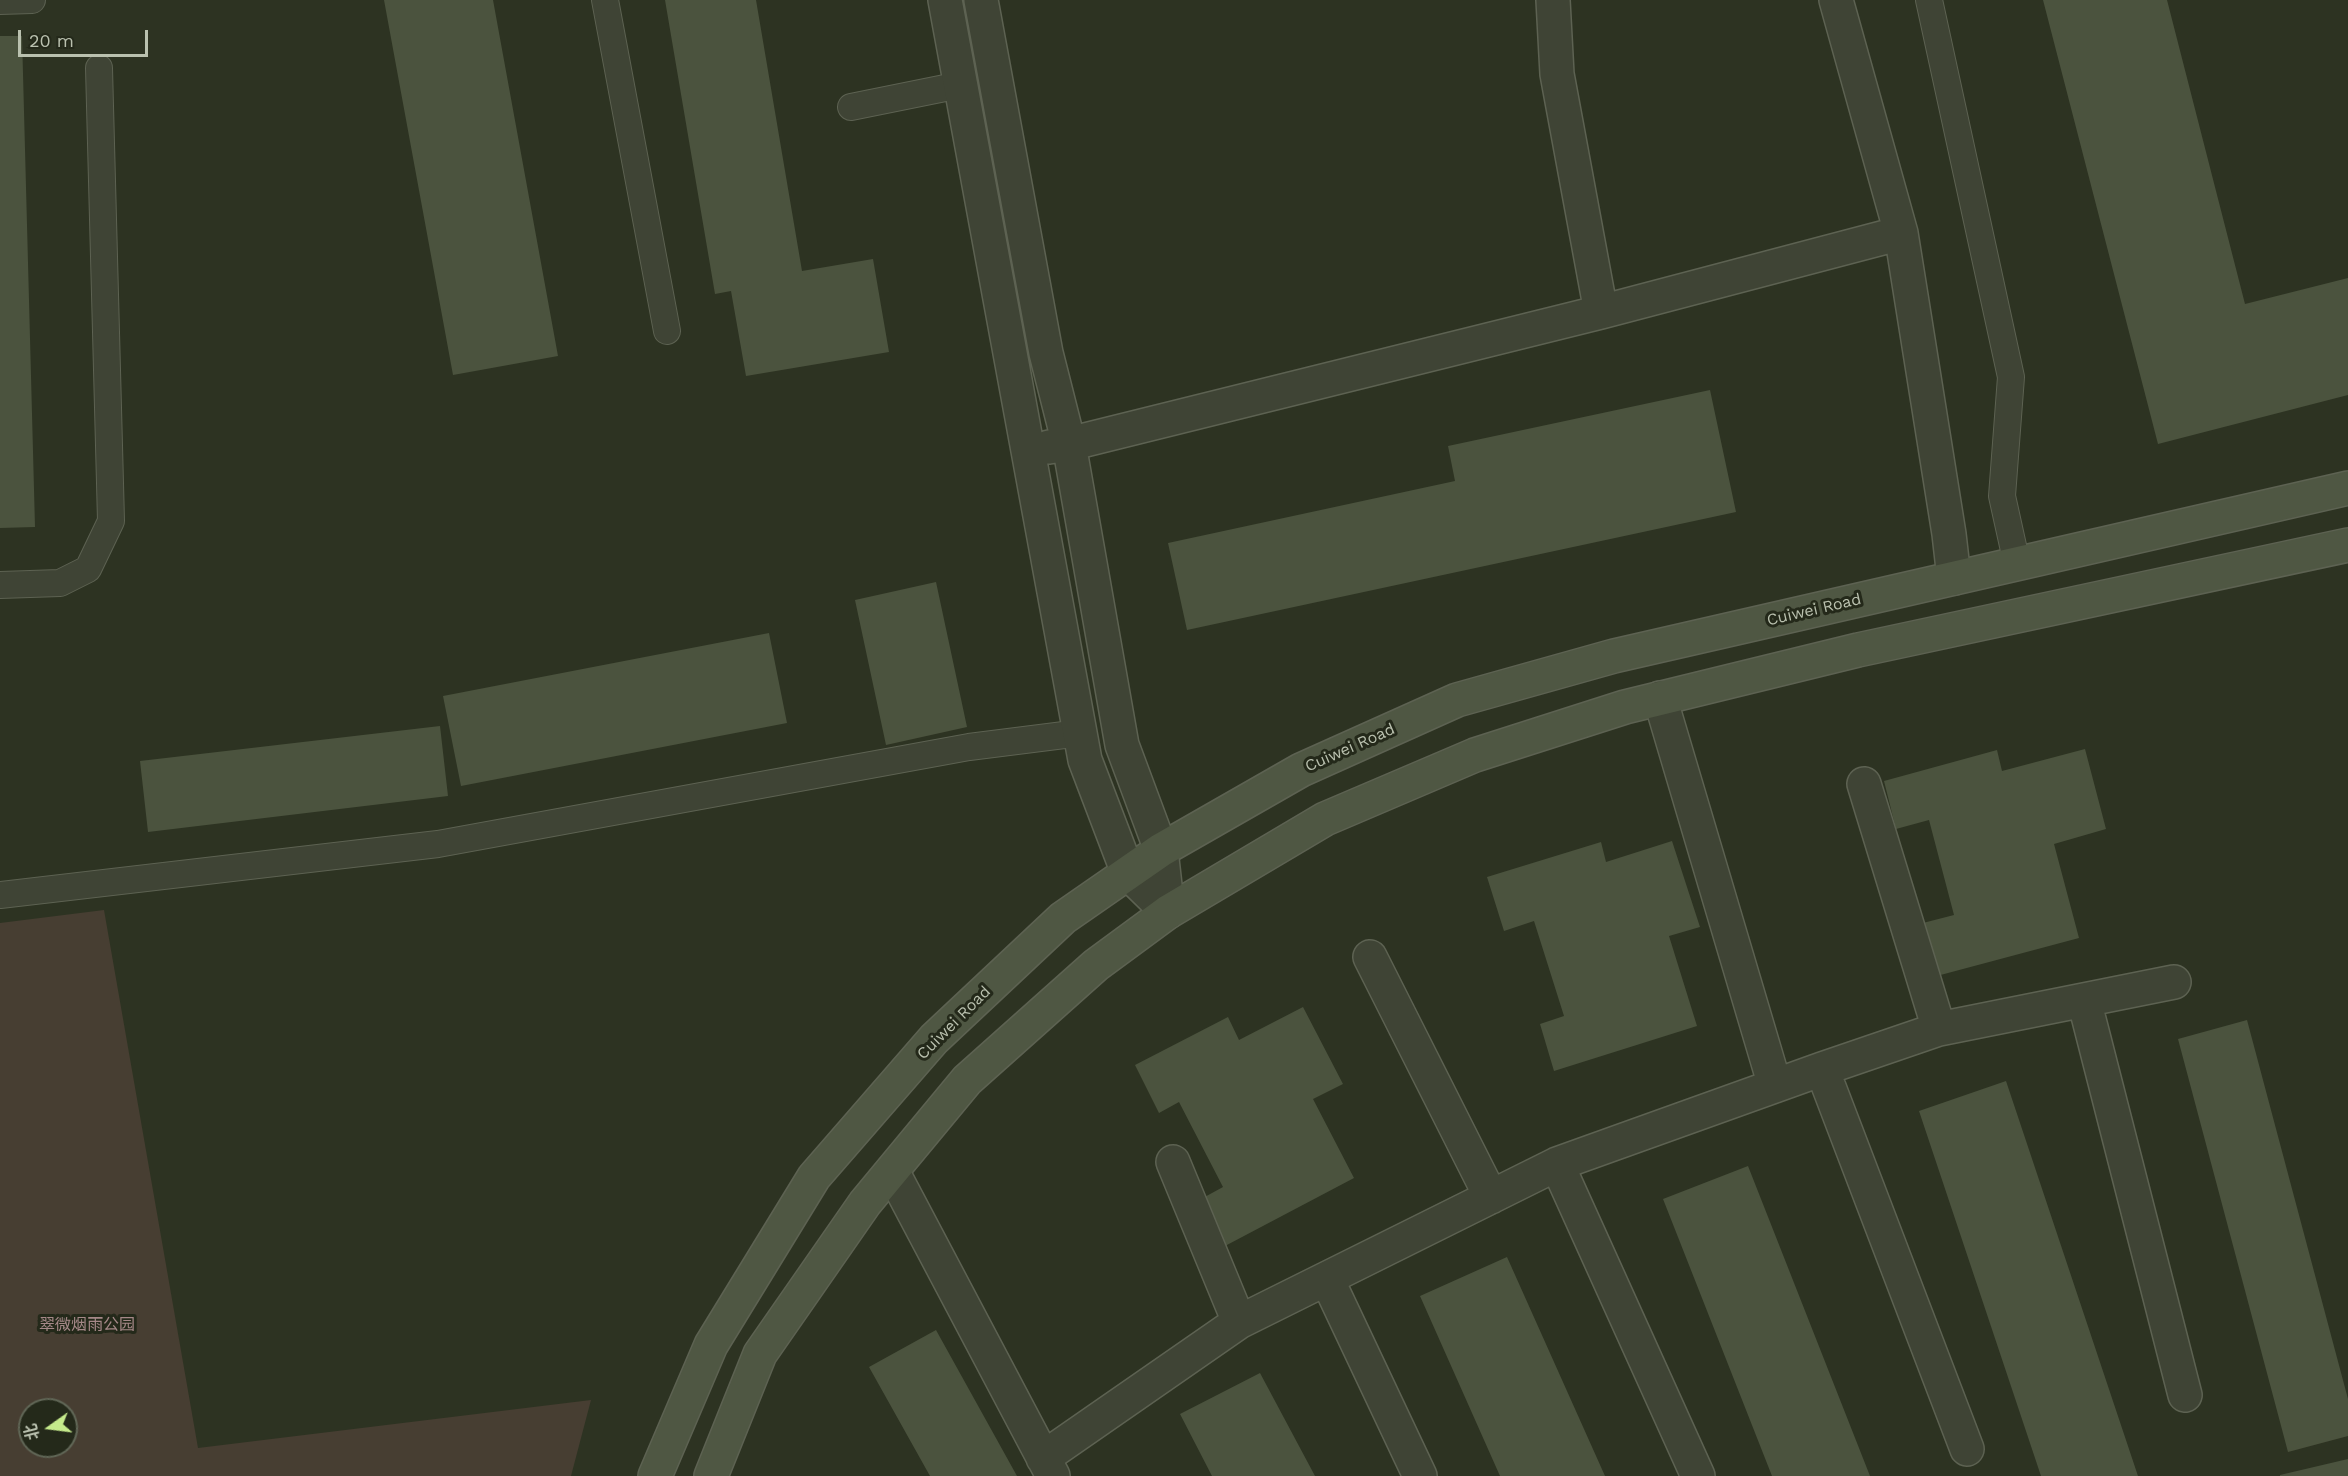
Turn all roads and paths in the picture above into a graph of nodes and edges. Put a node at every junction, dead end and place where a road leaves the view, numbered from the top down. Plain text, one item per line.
1 (32, 0) edge
2 (605, 0) edge
3 (945, 0) edge
4 (981, 0) edge
5 (1553, 0) edge
6 (1836, 0) edge
7 (1929, 0) edge
8 (0, 1) edge
9 (99, 68) dead end
10 (960, 85) junction
11 (851, 107) dead end
12 (1901, 233) junction
13 (1601, 312) junction
14 (667, 331) dead end
15 (1069, 444) junction
16 (1027, 451) junction
17 (2348, 488) edge
18 (2348, 545) edge
19 (2017, 564) junction
20 (1954, 578) junction
21 (0, 585) edge
22 (1660, 698) junction
23 (1080, 733) junction
24 (1864, 784) dead end
25 (1161, 850) junction
26 (1128, 873) junction
27 (0, 895) edge
28 (1168, 912) junction
29 (1370, 957) dead end
30 (2174, 982) dead end
31 (2084, 1000) junction
32 (1939, 1029) junction
33 (1822, 1069) junction
34 (1775, 1086) junction
35 (1173, 1162) dead end
36 (1557, 1164) junction
37 (892, 1171) junction
38 (1491, 1197) junction
39 (1327, 1279) junction
40 (1239, 1322) junction
41 (2185, 1395) dead end
42 (1967, 1449) dead end
43 (1048, 1467) edge
44 (655, 1476) edge
45 (711, 1476) edge
46 (1420, 1476) edge
47 (1698, 1476) edge

1 - 8 lane
2 - 14 lane
3 - 10 street
4 - 15 street
5 - 13 street
6 - 12 street
7 - 19 lane
9 - 21 lane
10 - 11 lane
10 - 16 street
12 - 13 street
12 - 20 street
13 - 15 street
15 - 16 street
15 - 25 street
16 - 23 street
17 - 19 main road, Cuiwei Road
18 - 22 main road
19 - 20 main road, Cuiwei Road
20 - 25 main road, Cuiwei Road
22 - 28 main road
22 - 34 street
23 - 26 street
23 - 27 lane
24 - 32 street
25 - 26 main road, Cuiwei Road
25 - 28 street
26 - 28 street
26 - 44 main road, Cuiwei Road
28 - 37 main road
29 - 38 street
30 - 31 street
31 - 32 street
31 - 41 street
32 - 33 street
33 - 34 street
33 - 42 street
34 - 36 street
35 - 40 street
36 - 38 street
36 - 47 street
37 - 43 street
37 - 45 main road
38 - 39 street
39 - 40 street
39 - 46 street
40 - 43 street

